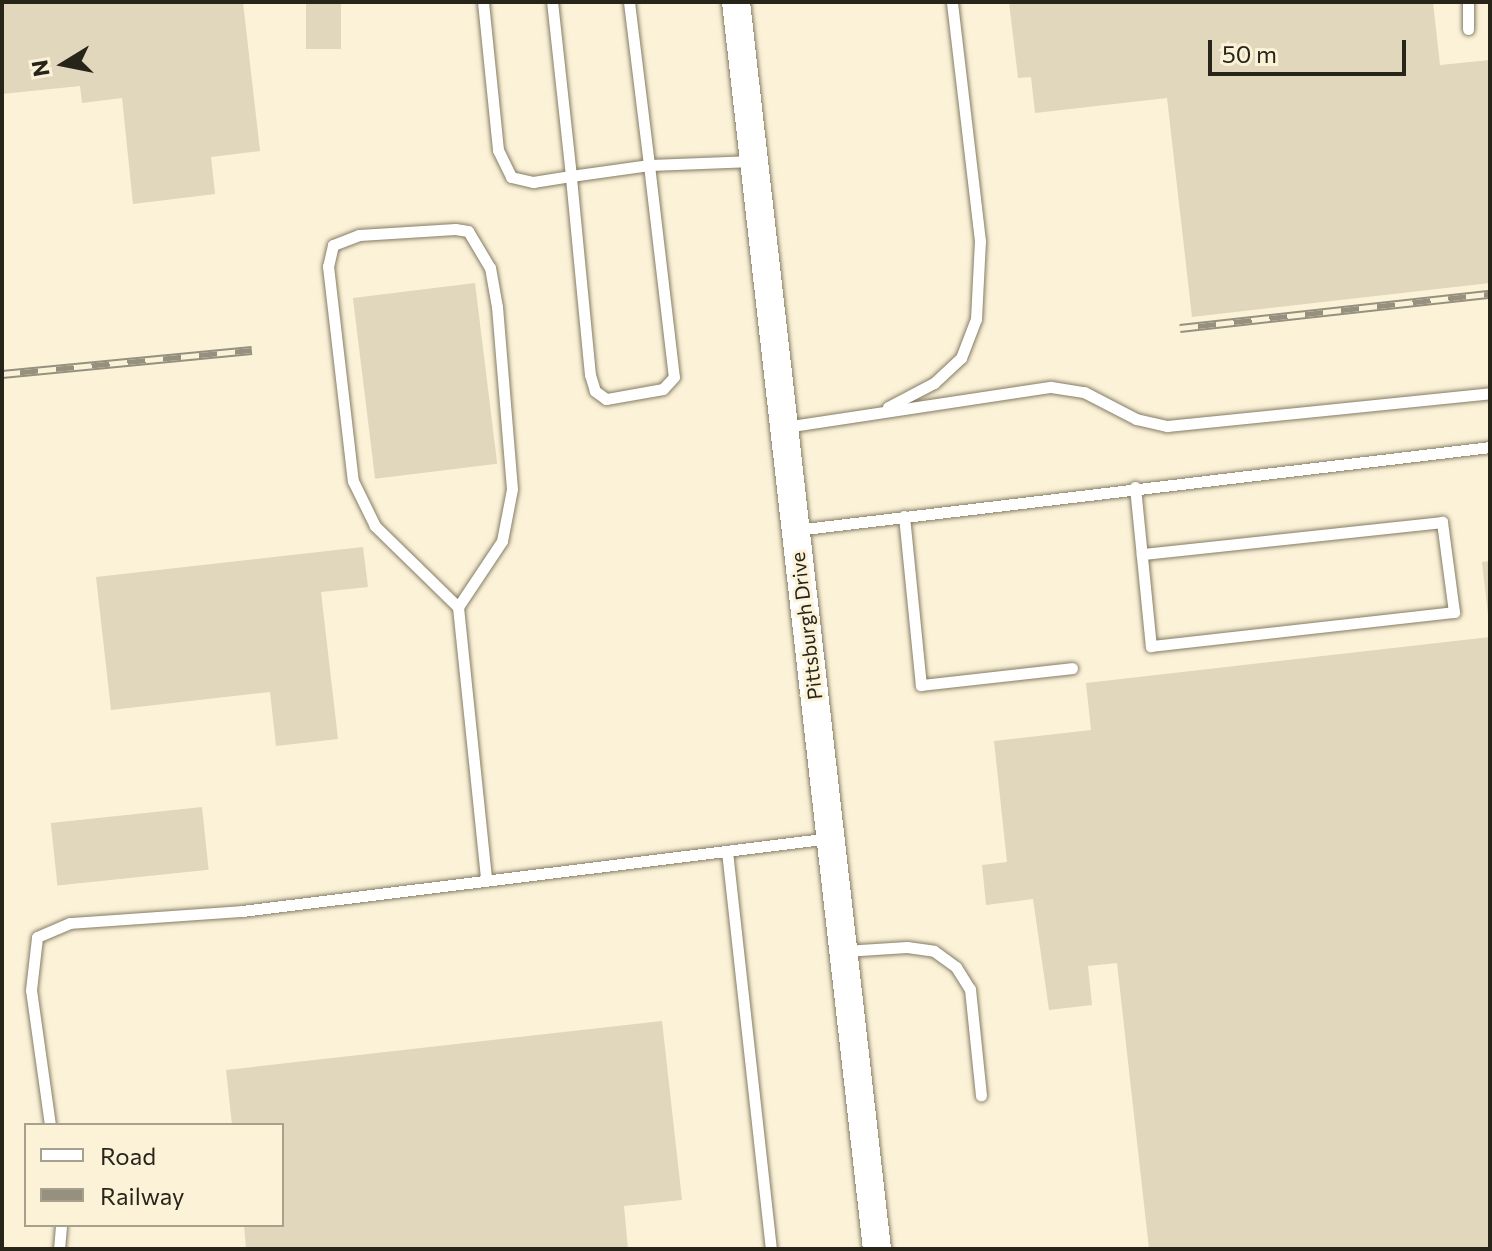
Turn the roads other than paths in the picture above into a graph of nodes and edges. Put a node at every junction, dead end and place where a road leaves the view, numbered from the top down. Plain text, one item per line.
1 (483, 2) edge
2 (552, 2) edge
3 (629, 2) edge
4 (736, 2) edge
5 (952, 2) edge
6 (1468, 2) edge
7 (1468, 29) dead end
8 (755, 161) junction
9 (649, 165) junction
10 (571, 176) junction
11 (1490, 393) edge
12 (877, 413) junction
13 (784, 427) junction
14 (1490, 447) edge
15 (1135, 487) junction
16 (904, 516) junction
17 (795, 530) junction
18 (1142, 554) junction
19 (458, 607) junction
20 (1072, 668) dead end
21 (831, 838) junction
22 (727, 851) junction
23 (486, 880) junction
24 (843, 951) junction
25 (981, 1095) dead end
26 (50, 1123) edge
27 (61, 1227) edge
28 (59, 1249) edge
29 (771, 1249) edge
30 (877, 1249) edge

1 - 10 lane
2 - 10 lane
3 - 9 lane
4 - 8 street, Pittsburgh Drive
5 - 12 lane
6 - 7 lane
8 - 9 lane
8 - 13 street, Pittsburgh Drive
9 - 10 lane
9 - 10 lane
11 - 12 lane
12 - 13 lane
13 - 17 street, Pittsburgh Drive
14 - 15 lane
15 - 16 lane
15 - 18 lane
16 - 17 lane
16 - 20 lane
17 - 21 street, Pittsburgh Drive
18 - 18 lane
19 - 19 lane
19 - 23 lane
21 - 22 lane
21 - 24 street, Pittsburgh Drive
22 - 23 lane
22 - 29 lane
23 - 26 lane
24 - 25 lane
24 - 30 street, Pittsburgh Drive
27 - 28 lane

